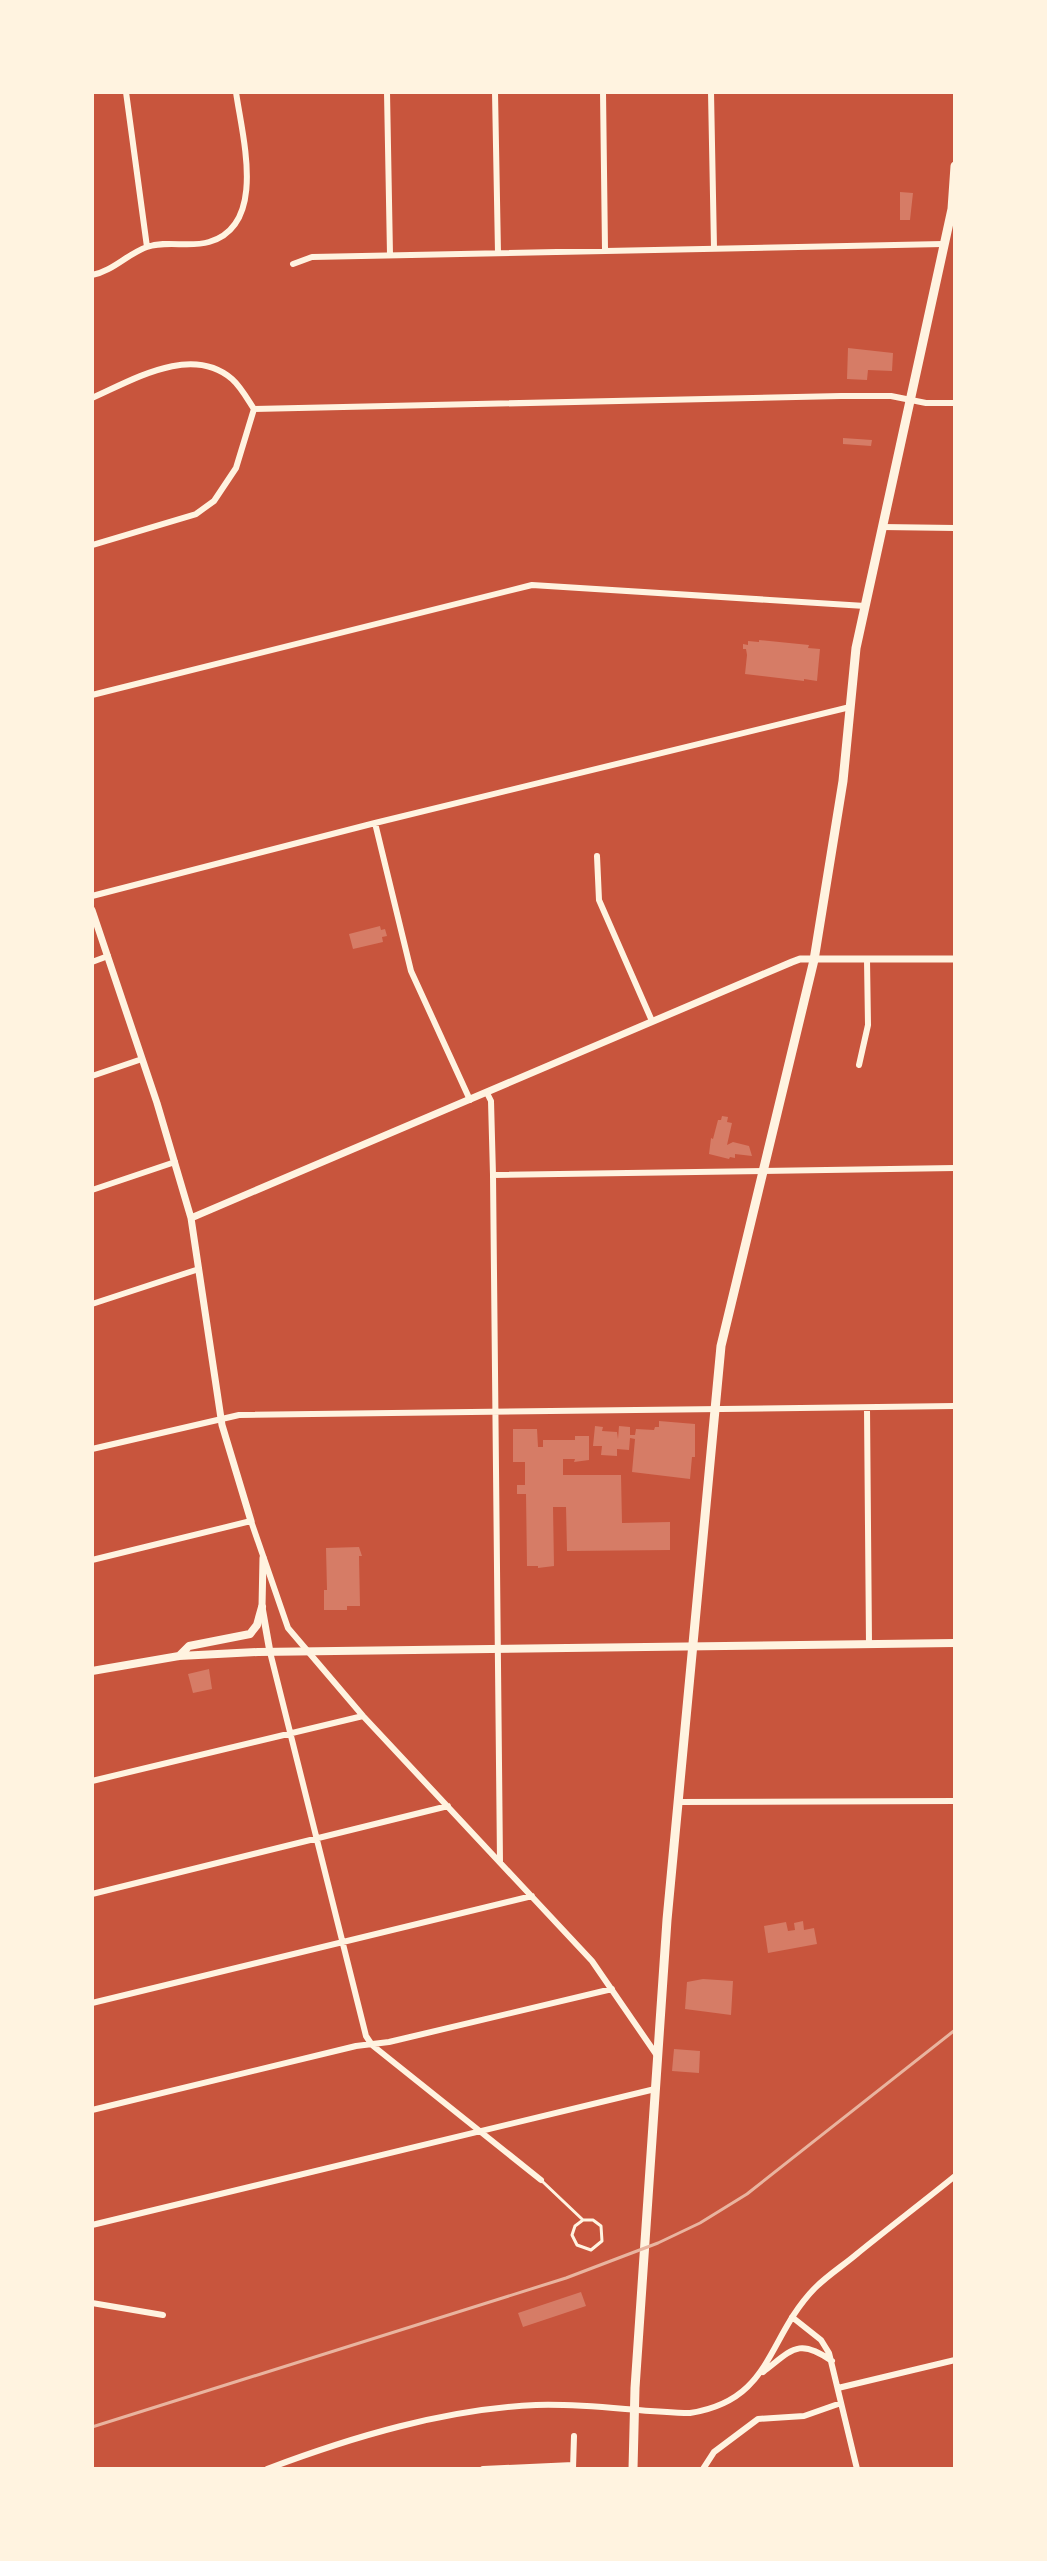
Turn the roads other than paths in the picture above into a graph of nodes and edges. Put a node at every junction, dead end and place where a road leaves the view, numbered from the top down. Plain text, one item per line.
1 (126, 92) edge
2 (236, 92) edge
3 (387, 92) edge
4 (495, 92) edge
5 (603, 92) edge
6 (711, 92) edge
7 (955, 166) edge
8 (953, 207) edge
9 (943, 244) junction
10 (147, 247) junction
11 (714, 248) junction
12 (605, 250) junction
13 (498, 253) junction
14 (390, 255) junction
15 (293, 264) dead end
16 (92, 275) edge
17 (92, 398) edge
18 (910, 400) junction
19 (955, 403) edge
20 (254, 409) junction
21 (882, 527) junction
22 (955, 528) edge
23 (92, 545) edge
24 (865, 606) junction
25 (92, 695) edge
26 (850, 707) junction
27 (375, 823) junction
28 (597, 856) dead end
29 (92, 896) edge
30 (92, 910) edge
31 (108, 956) junction
32 (955, 959) edge
33 (814, 960) junction
34 (867, 960) junction
35 (92, 962) edge
36 (652, 1021) junction
37 (142, 1059) junction
38 (859, 1065) dead end
39 (92, 1076) edge
40 (487, 1093) junction
41 (470, 1100) junction
42 (175, 1162) junction
43 (955, 1168) edge
44 (764, 1171) junction
45 (493, 1175) junction
46 (92, 1190) edge
47 (191, 1218) junction
48 (199, 1269) junction
49 (92, 1304) edge
50 (955, 1406) edge
51 (867, 1408) junction
52 (716, 1409) junction
53 (496, 1410) junction
54 (221, 1418) junction
55 (92, 1449) edge
56 (251, 1521) junction
57 (263, 1558) junction
58 (92, 1560) edge
59 (262, 1607) junction
60 (955, 1643) edge
61 (869, 1644) junction
62 (691, 1646) junction
63 (306, 1650) junction
64 (498, 1650) junction
65 (270, 1652) junction
66 (179, 1656) junction
67 (92, 1671) edge
68 (363, 1716) junction
69 (292, 1733) junction
70 (92, 1781) edge
71 (955, 1801) edge
72 (678, 1802) junction
73 (448, 1806) junction
74 (317, 1837) junction
75 (500, 1862) junction
76 (92, 1894) edge
77 (532, 1896) junction
78 (343, 1942) junction
79 (612, 1989) junction
80 (92, 2003) edge
81 (372, 2045) junction
82 (658, 2058) junction
83 (655, 2089) junction
84 (92, 2110) edge
85 (479, 2130) junction
86 (955, 2176) edge
87 (541, 2180) joint
88 (583, 2220) junction
89 (92, 2225) edge
90 (92, 2303) edge
91 (163, 2315) dead end
92 (792, 2317) junction
93 (955, 2360) edge
94 (832, 2361) junction
95 (757, 2377) junction
96 (838, 2388) junction
97 (841, 2403) junction
98 (634, 2410) junction
99 (574, 2436) dead end
100 (573, 2467) edge
101 (272, 2468) edge
102 (483, 2469) edge
103 (633, 2469) edge
104 (703, 2469) edge
105 (857, 2469) edge

1 - 10 street
2 - 10 street
3 - 14 street
4 - 13 street
5 - 12 street
6 - 11 street
7 - 8 main road
8 - 9 main road
9 - 11 street
9 - 18 main road
10 - 16 street
11 - 12 street
12 - 13 street
13 - 14 street
14 - 15 street
17 - 20 street
18 - 19 street
18 - 20 street
18 - 21 main road
20 - 23 street
21 - 22 street
21 - 24 main road
24 - 25 street
24 - 26 main road
26 - 27 street
26 - 33 main road
27 - 29 street
27 - 41 street
28 - 36 street
30 - 31 street
31 - 35 street
31 - 37 street
32 - 34 street
33 - 34 street
33 - 36 street
33 - 44 main road
34 - 38 street
36 - 40 street
37 - 39 street
37 - 42 street
40 - 41 street
40 - 45 street
41 - 47 street
42 - 46 street
42 - 47 street
43 - 44 street
44 - 45 street
44 - 52 main road
45 - 53 street
47 - 48 street
48 - 49 street
48 - 54 street
50 - 51 street
51 - 52 street
51 - 61 street
52 - 53 street
52 - 62 main road
53 - 54 street
53 - 64 street
54 - 55 street
54 - 56 street
56 - 57 street
56 - 58 street
57 - 59 street
57 - 63 street
59 - 65 street
59 - 66 main road
60 - 61 main road
61 - 62 main road
62 - 64 main road
62 - 72 main road
63 - 64 main road
63 - 65 main road
63 - 68 street
64 - 75 street
65 - 66 main road
65 - 69 street
66 - 67 main road
68 - 69 street
68 - 73 street
69 - 70 street
69 - 74 street
71 - 72 street
72 - 82 main road
73 - 74 street
73 - 75 street
74 - 76 street
74 - 78 street
75 - 77 street
77 - 78 street
77 - 79 street
78 - 80 street
78 - 81 street
79 - 81 street
79 - 82 street
81 - 84 street
81 - 85 street
82 - 83 main road
83 - 85 street
83 - 98 main road
85 - 87 street
85 - 89 street
86 - 92 street
87 - 88 lane
88 - 88 lane
90 - 91 street
92 - 94 street
92 - 95 street
93 - 96 street
94 - 95 street
94 - 96 street
95 - 98 street
96 - 97 street
97 - 104 street
97 - 105 street
98 - 101 street
98 - 103 main road
99 - 100 street
100 - 102 street

